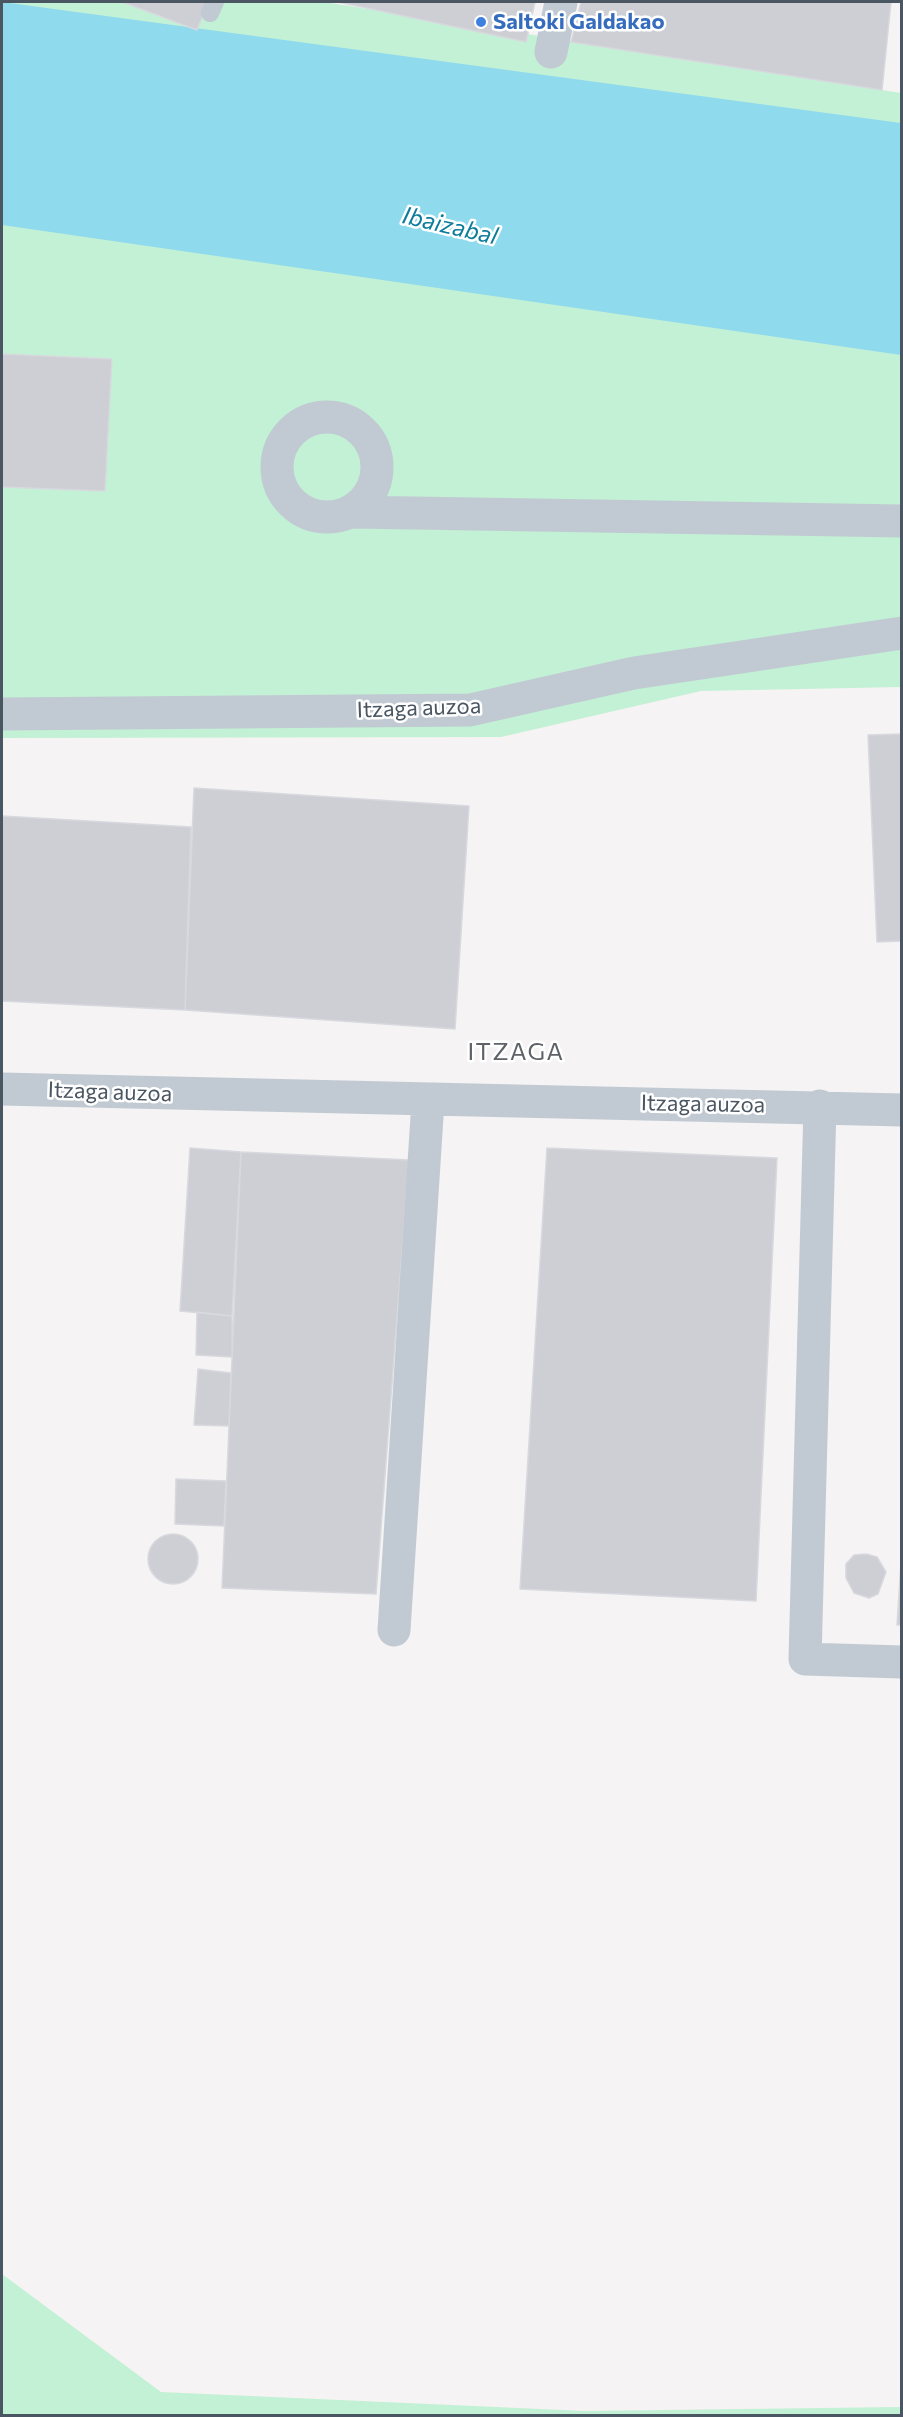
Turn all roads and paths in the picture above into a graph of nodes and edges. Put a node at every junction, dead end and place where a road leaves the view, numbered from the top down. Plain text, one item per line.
1 (561, 2) edge
2 (551, 52) dead end
3 (353, 513) dead end
4 (902, 521) edge
5 (902, 633) edge
6 (2, 714) edge
7 (2, 1089) edge
8 (428, 1101) junction
9 (820, 1106) junction
10 (902, 1110) edge
11 (394, 1630) dead end
12 (902, 1662) edge

1 - 2 street
3 - 4 street
5 - 6 street, Itzaga auzoa
7 - 8 street, Itzaga auzoa
8 - 9 street, Itzaga auzoa
8 - 11 street
9 - 10 street, Itzaga auzoa
9 - 12 street

